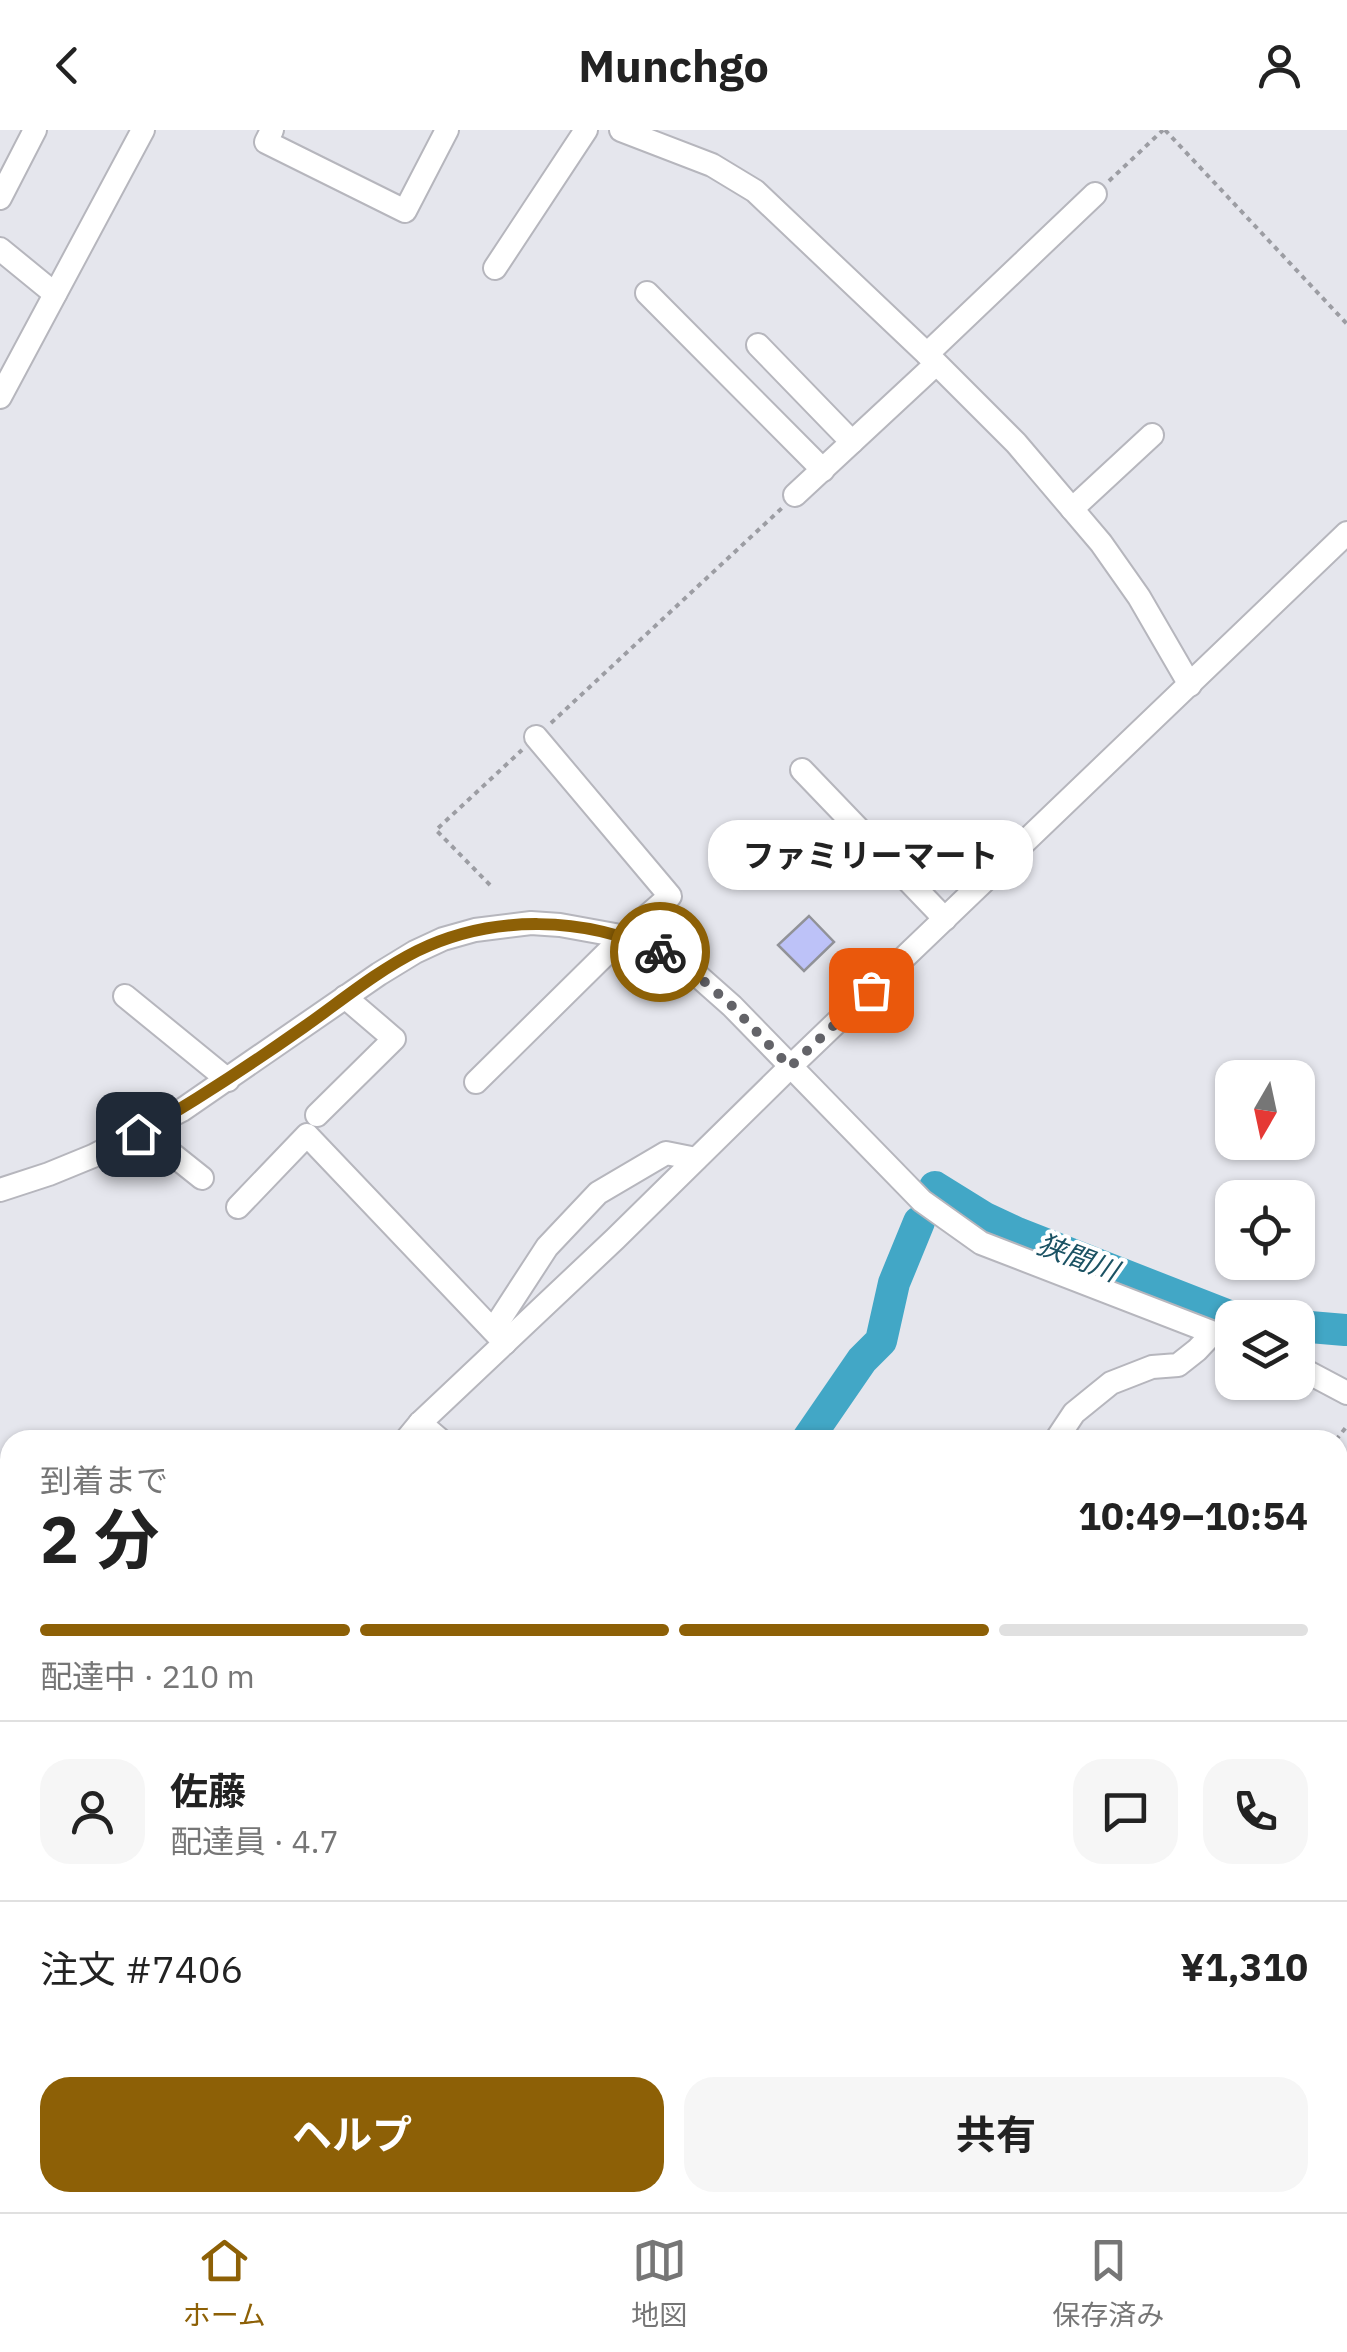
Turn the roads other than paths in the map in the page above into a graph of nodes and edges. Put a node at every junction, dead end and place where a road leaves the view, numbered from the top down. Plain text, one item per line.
1 (35, 130) edge
2 (142, 130) edge
3 (272, 130) edge
4 (586, 130) edge
5 (621, 130) edge
6 (438, 133) edge
7 (1095, 194) road end
8 (0, 198) edge
9 (0, 249) edge
10 (495, 268) dead end
11 (646, 293) dead end
12 (55, 294) junction
13 (758, 345) dead end
14 (931, 359) junction
15 (0, 396) edge
16 (1152, 435) dead end
17 (852, 442) junction
18 (822, 470) junction
19 (795, 496) road end
20 (1072, 509) junction
21 (1347, 533) edge
22 (1190, 685) junction
23 (536, 737) road end
24 (802, 770) dead end
25 (945, 919) junction
26 (622, 938) junction
27 (125, 996) dead end
28 (345, 997) junction
29 (790, 1067) junction
30 (228, 1080) junction
31 (476, 1082) dead end
32 (317, 1115) dead end
33 (143, 1131) junction
34 (696, 1159) junction
35 (202, 1178) dead end
36 (0, 1190) edge
37 (238, 1207) dead end
38 (581, 1212) junction
39 (612, 1241) junction
40 (1215, 1334) edge
41 (499, 1336) junction
42 (1215, 1341) edge
43 (1315, 1373) edge
44 (1345, 1384) edge
45 (415, 1430) edge
46 (1063, 1430) edge

1 - 8 street
2 - 12 street
3 - 6 street
4 - 10 street
5 - 14 street
7 - 14 street
9 - 12 street
11 - 18 street
12 - 15 street
13 - 17 street
14 - 17 street
14 - 20 street
16 - 20 street
17 - 18 street
18 - 19 street
20 - 22 street
21 - 22 street
22 - 25 street
23 - 26 street
24 - 25 street
25 - 29 street
26 - 28 street
26 - 29 street
26 - 31 street
27 - 30 street
28 - 30 street
28 - 32 street
29 - 34 street
29 - 40 street
30 - 33 street
33 - 35 street
33 - 36 street
34 - 38 street
34 - 39 street
37 - 41 street
38 - 39 street
38 - 41 street
39 - 41 street
41 - 45 street
42 - 46 street
43 - 44 street

